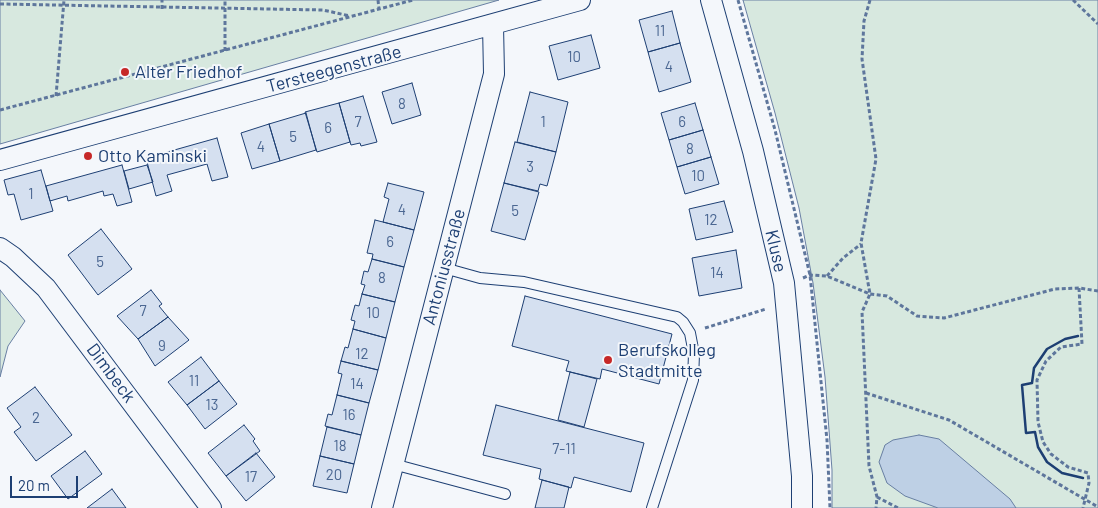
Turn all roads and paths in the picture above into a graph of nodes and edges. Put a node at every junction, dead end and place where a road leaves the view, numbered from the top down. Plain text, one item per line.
1 (64, 0) edge
2 (162, 0) edge
3 (225, 0) edge
4 (378, 0) edge
5 (412, 0) edge
6 (580, 0) edge
7 (712, 0) edge
8 (870, 0) edge
9 (1072, 0) edge
10 (0, 4) edge
11 (64, 7) junction
12 (162, 9) junction
13 (224, 9) junction
14 (378, 9) junction
15 (351, 17) junction
16 (1098, 24) edge
17 (493, 25) junction
18 (225, 51) junction
19 (56, 96) junction
20 (0, 110) edge
21 (0, 160) edge
22 (861, 243) junction
23 (0, 248) edge
24 (444, 268) junction
25 (827, 276) junction
26 (784, 284) junction
27 (1079, 288) junction
28 (1098, 292) edge
29 (870, 294) junction
30 (786, 304) junction
31 (690, 333) junction
32 (866, 393) junction
33 (393, 464) junction
34 (505, 494) dead end
35 (877, 497) junction
36 (1084, 500) junction
37 (1098, 507) edge
38 (210, 508) edge
39 (382, 508) edge
40 (652, 508) edge
41 (802, 508) edge
42 (876, 508) edge
43 (898, 508) edge
44 (1083, 508) edge

1 - 11 path
2 - 12 path
3 - 13 path
4 - 14 path
5 - 14 path
6 - 17 street, Tersteegenstraße
7 - 26 street, Kluse
8 - 22 path
9 - 16 path
10 - 11 path
11 - 12 path
11 - 19 path
12 - 13 path
13 - 15 path
13 - 18 path
14 - 15 path
15 - 18 path
17 - 21 street, Tersteegenstraße
17 - 24 street, Antoniusstraße
18 - 19 path
19 - 20 path
22 - 25 path
22 - 29 path
23 - 38 street, Dimbeck
24 - 31 lane
24 - 33 street, Antoniusstraße
25 - 26 path
25 - 29 path
26 - 30 street, Kluse
27 - 28 path
27 - 29 path
27 - 36 path
29 - 32 path
30 - 31 path
30 - 41 street, Kluse
31 - 40 lane
32 - 35 path
32 - 36 path
33 - 34 lane
33 - 39 street, Antoniusstraße
35 - 42 path
35 - 43 path
36 - 37 path
36 - 44 path

